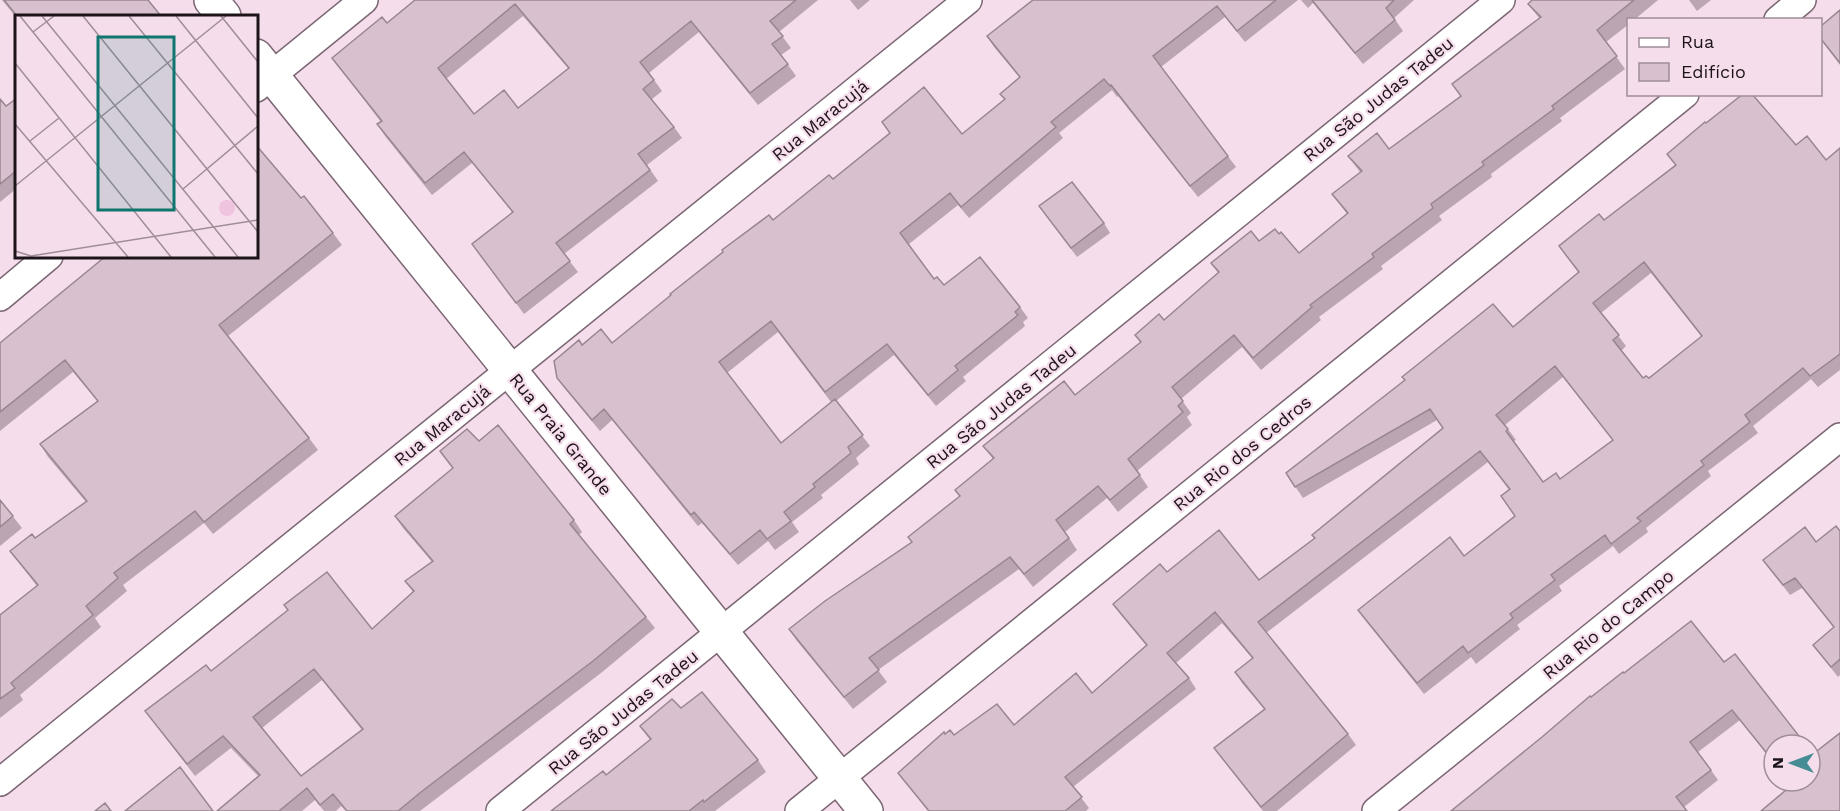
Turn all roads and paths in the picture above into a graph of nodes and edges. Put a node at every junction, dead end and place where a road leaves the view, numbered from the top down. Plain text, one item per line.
1 (211, 0) edge
2 (364, 0) edge
3 (968, 0) edge
4 (1501, 0) edge
5 (1802, 0) edge
6 (223, 15) edge
7 (1780, 18) edge
8 (262, 73) edge
9 (1683, 96) edge
10 (47, 258) edge
11 (0, 297) edge
12 (510, 370) junction
13 (1840, 436) edge
14 (721, 632) junction
15 (840, 778) junction
16 (0, 782) edge
17 (500, 811) edge
18 (799, 811) edge
19 (866, 811) edge
20 (1376, 811) edge

1 - 6 street
2 - 8 street
3 - 12 street, Rua Maracujá
4 - 14 street, Rua São Judas Tadeu
5 - 7 street
8 - 12 street, Rua Praia Grande
9 - 15 street, Rua Rio dos Cedros
10 - 11 street
12 - 14 street, Rua Praia Grande
12 - 16 street, Rua Maracujá
13 - 20 street, Rua Rio do Campo
14 - 15 street, Rua Praia Grande
14 - 17 street, Rua São Judas Tadeu
15 - 18 street, Rua Rio dos Cedros
15 - 19 street, Rua Praia Grande

